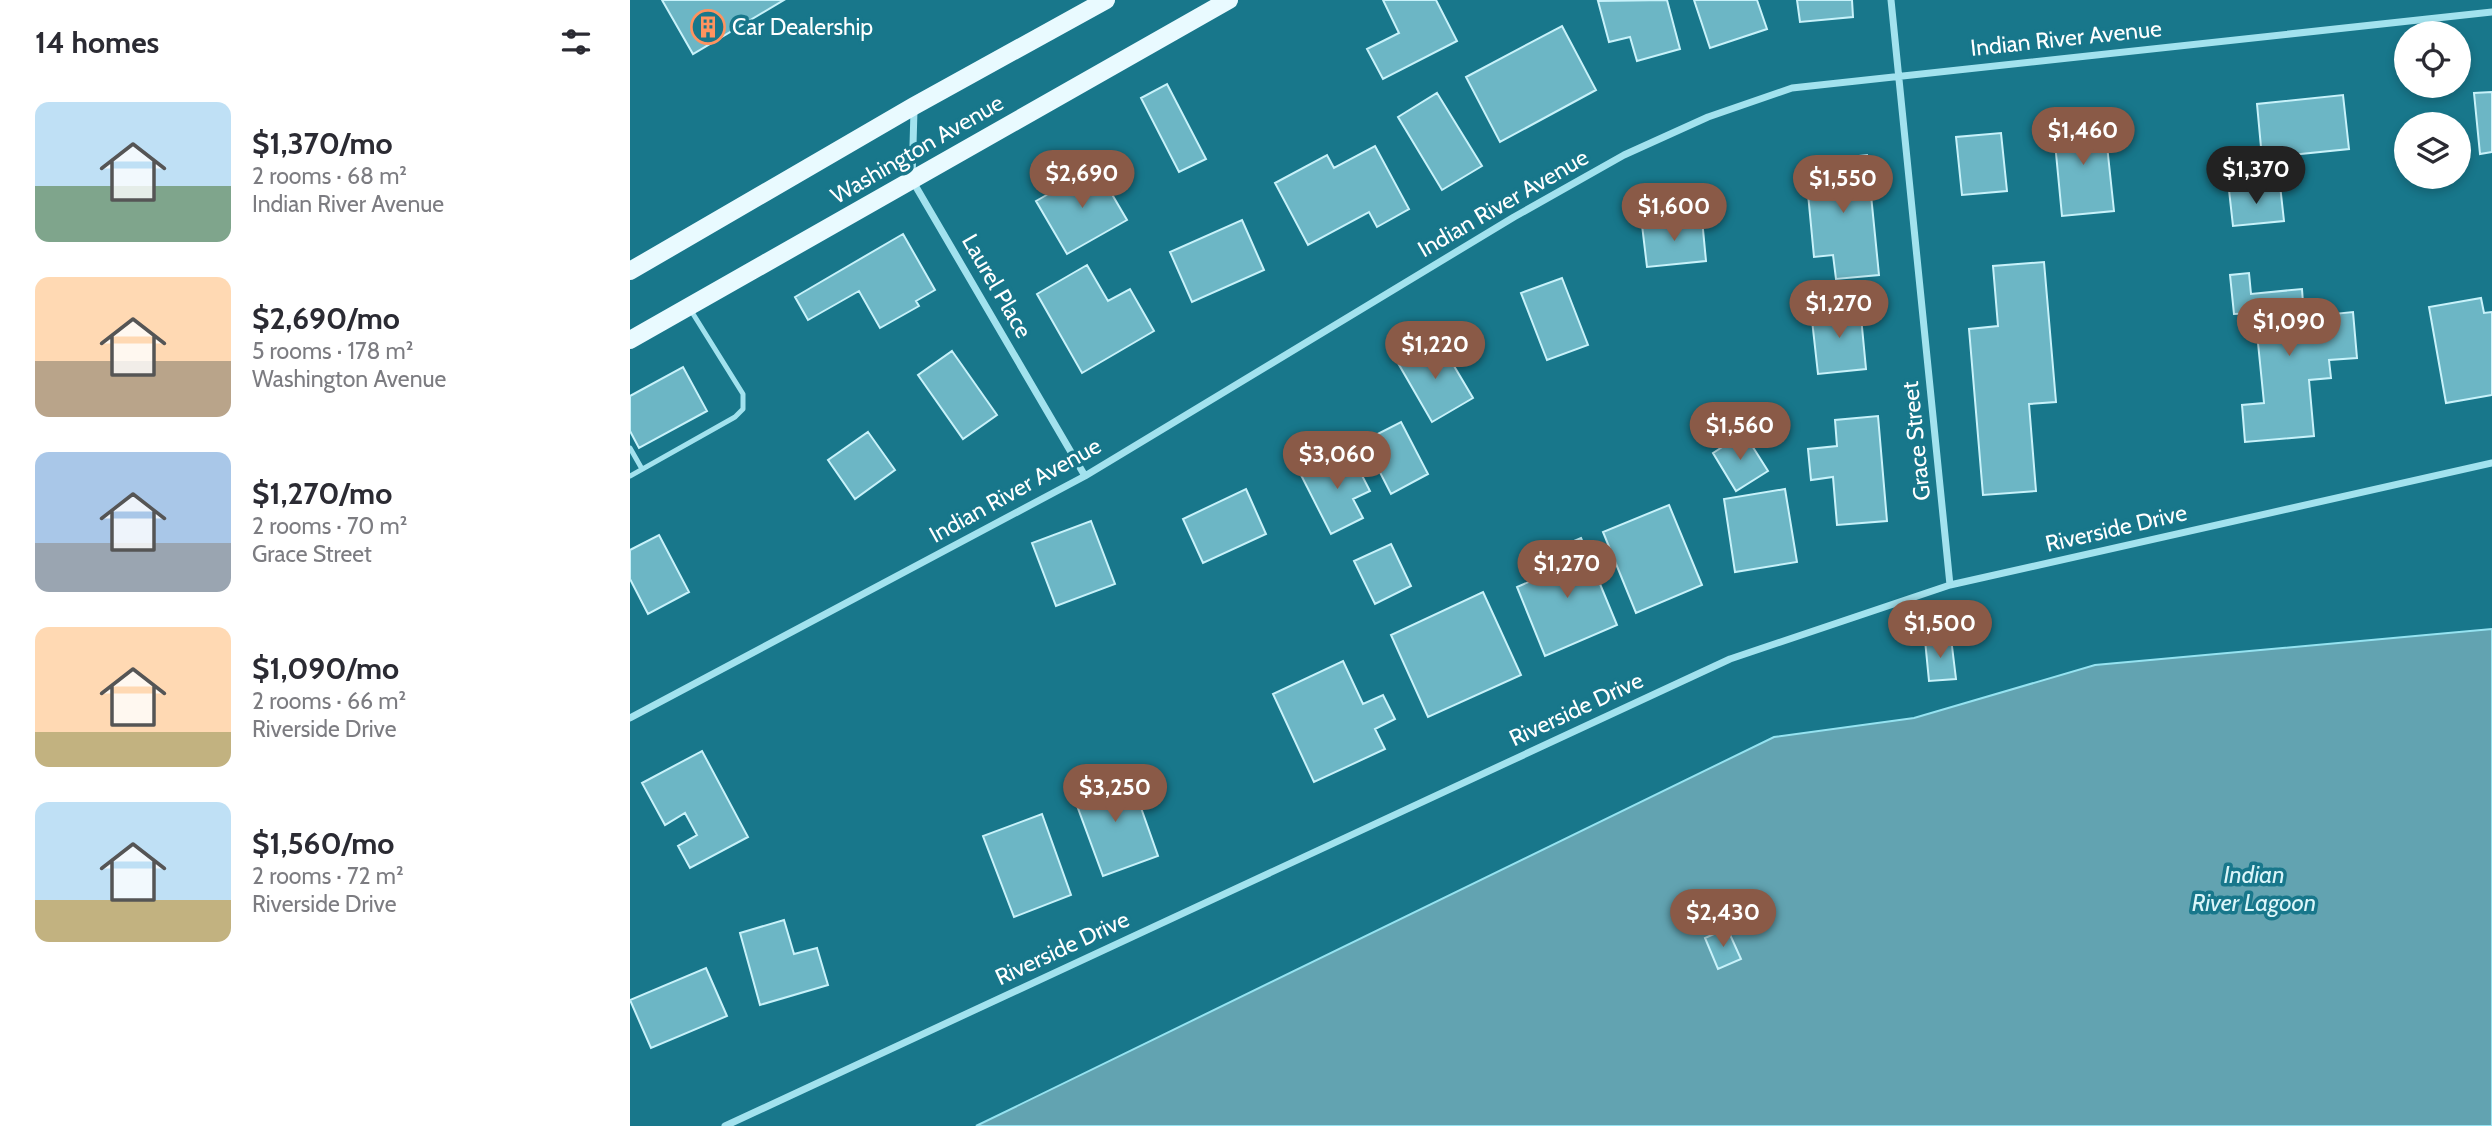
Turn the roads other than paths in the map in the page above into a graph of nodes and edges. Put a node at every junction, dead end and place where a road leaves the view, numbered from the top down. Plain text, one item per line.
1 (1106, 0) edge
2 (1229, 0) edge
3 (1891, 0) edge
4 (2492, 12) edge
5 (1897, 76) junction
6 (914, 106) junction
7 (912, 180) junction
8 (630, 271) edge
9 (689, 306) junction
10 (630, 340) edge
11 (630, 449) edge
12 (2492, 463) edge
13 (642, 469) junction
14 (630, 476) edge
15 (1085, 476) junction
16 (1950, 585) junction
17 (630, 718) edge
18 (725, 1126) edge

1 - 6 main road, Washington Avenue
2 - 7 main road, Washington Avenue
3 - 5 street, Grace Street
4 - 5 street, Indian River Avenue
5 - 15 street, Indian River Avenue
5 - 16 street, Grace Street
6 - 7 street
6 - 8 main road, Washington Avenue
7 - 9 main road, Washington Avenue
7 - 15 street, Laurel Place
9 - 10 main road, Washington Avenue
9 - 13 lane
11 - 13 lane
12 - 16 street, Riverside Drive
13 - 14 lane
15 - 17 street, Indian River Avenue
16 - 18 street, Riverside Drive

